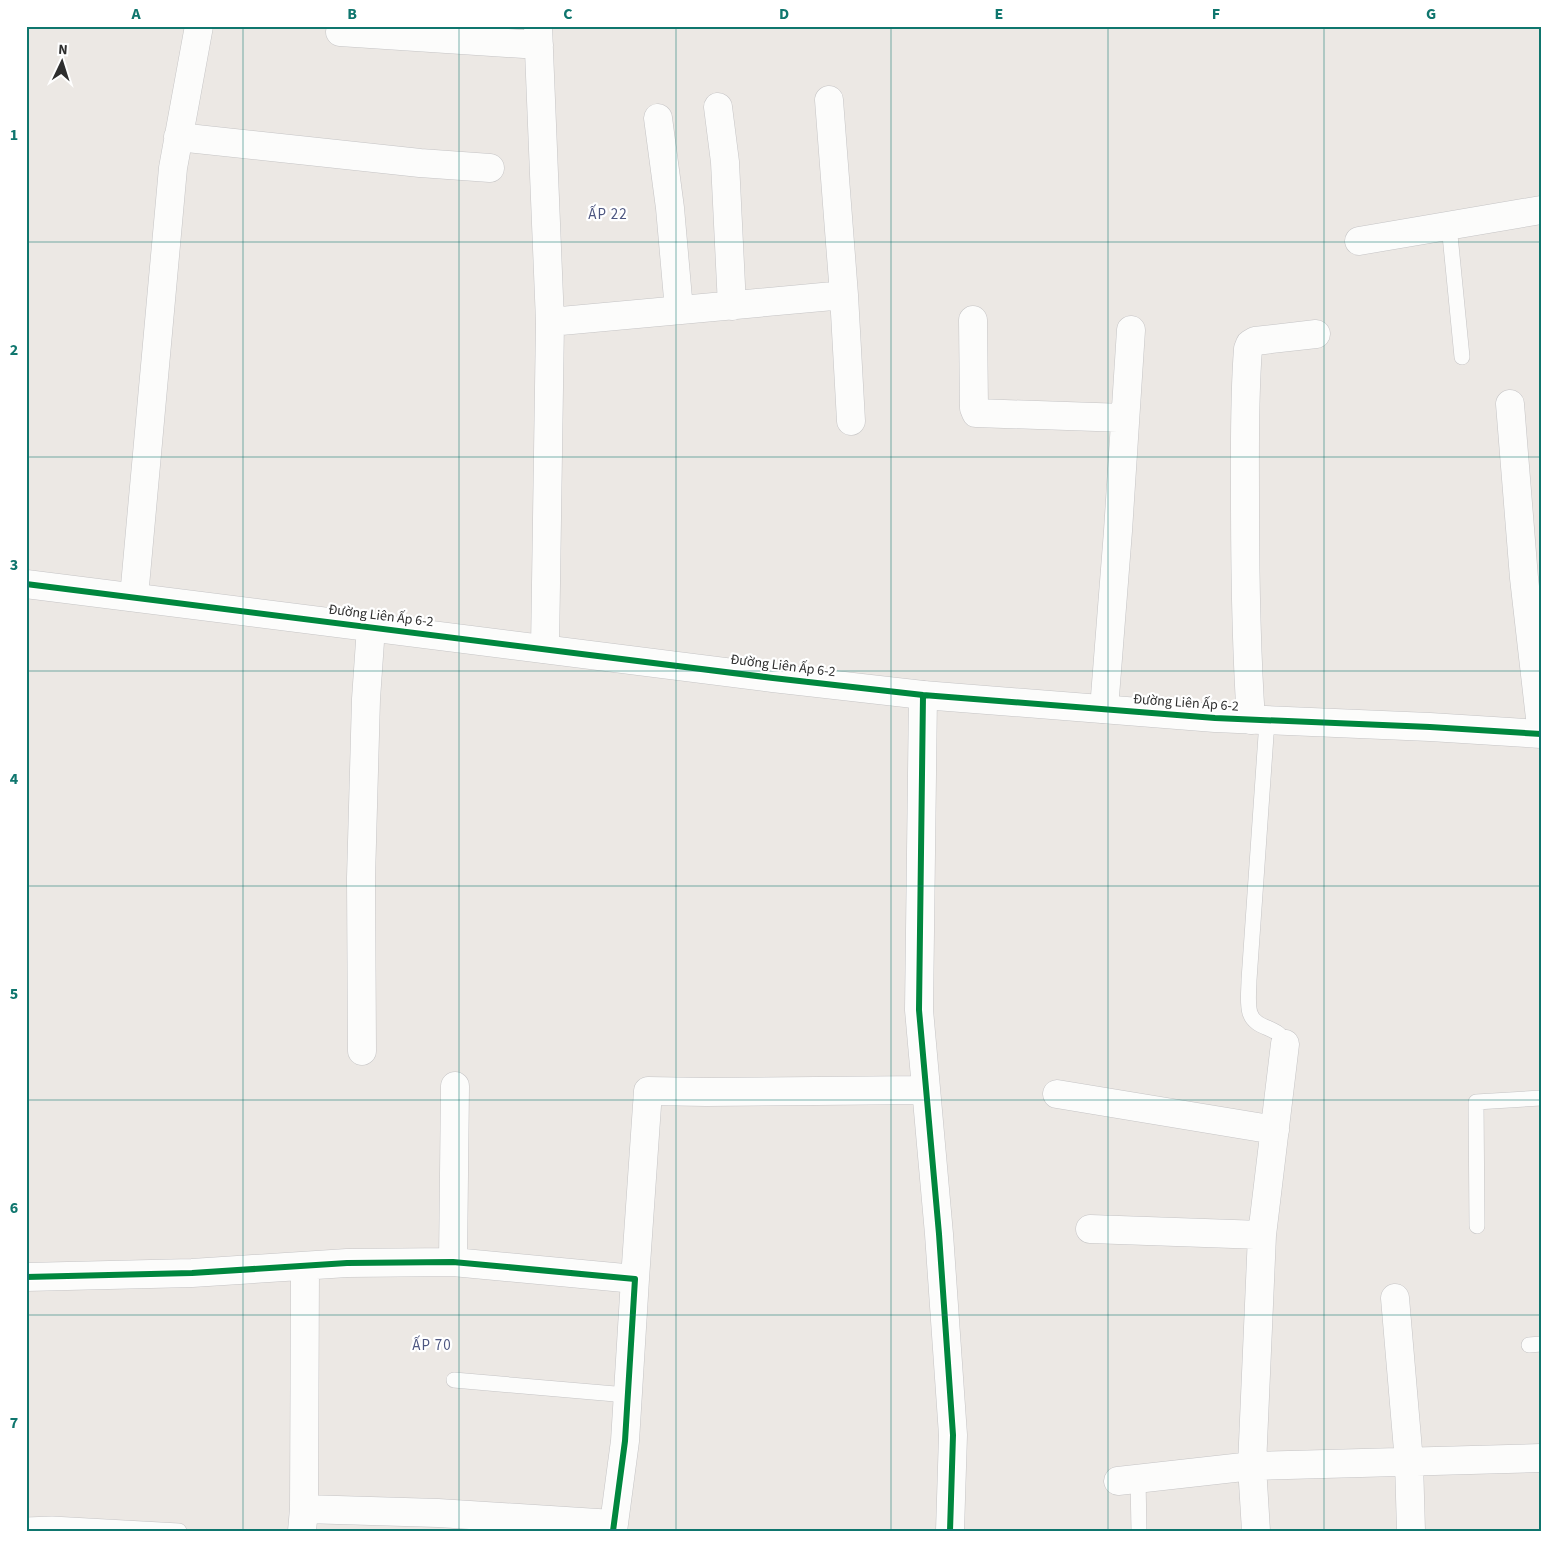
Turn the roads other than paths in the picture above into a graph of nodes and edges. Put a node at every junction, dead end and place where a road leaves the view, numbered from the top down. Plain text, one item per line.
1 (199, 26) edge
2 (340, 32) dead end
3 (539, 36) edge
4 (829, 100) dead end
5 (718, 107) dead end
6 (658, 118) dead end
7 (178, 138) junction
8 (490, 168) dead end
9 (1541, 210) edge
10 (1449, 225) junction
11 (1360, 241) dead end
12 (844, 295) junction
13 (732, 306) junction
14 (679, 310) junction
15 (973, 320) dead end
16 (550, 322) junction
17 (1131, 330) dead end
18 (1316, 334) dead end
19 (1462, 357) dead end
20 (1510, 404) dead end
21 (1125, 418) junction
22 (851, 421) dead end
23 (26, 584) edge
24 (134, 597) junction
25 (371, 627) junction
26 (545, 649) junction
27 (924, 695) junction
28 (1104, 709) junction
29 (1259, 720) junction
30 (1541, 727) edge
31 (1541, 734) edge
32 (1284, 1044) joint
33 (362, 1051) dead end
34 (455, 1086) dead end
35 (926, 1090) junction
36 (1057, 1094) dead end
37 (1541, 1098) edge
38 (1275, 1130) junction
39 (1477, 1226) dead end
40 (1090, 1229) dead end
41 (1262, 1235) junction
42 (453, 1262) junction
43 (305, 1266) junction
44 (26, 1276) edge
45 (634, 1279) junction
46 (1395, 1298) dead end
47 (454, 1380) dead end
48 (628, 1395) junction
49 (1541, 1458) edge
50 (1409, 1462) junction
51 (1252, 1466) junction
52 (1128, 1480) joint
53 (303, 1520) edge
54 (26, 1525) edge
55 (613, 1527) edge
56 (179, 1531) edge
57 (950, 1531) edge
58 (1139, 1531) edge
59 (1256, 1531) edge
60 (1411, 1531) edge

1 - 7 street
2 - 3 street
3 - 16 street
4 - 12 street
5 - 13 street
6 - 14 street
7 - 8 street
7 - 24 street
9 - 10 street
10 - 11 street
10 - 19 lane
12 - 13 street
12 - 22 street
13 - 14 street
14 - 16 street
15 - 21 street
16 - 26 street
17 - 21 street
18 - 29 street
20 - 30 street
21 - 28 street
23 - 24 street, Đường Liên Ấp 6-2
24 - 25 street, Đường Liên Ấp 6-2
25 - 26 street, Đường Liên Ấp 6-2
25 - 33 street
26 - 27 street, Đường Liên Ấp 6-2
27 - 28 street, Đường Liên Ấp 6-2
27 - 35 street
28 - 29 street, Đường Liên Ấp 6-2
29 - 31 street, Đường Liên Ấp 6-2
29 - 32 lane
32 - 38 street
34 - 42 street
35 - 45 street
35 - 57 street
36 - 38 street
37 - 39 lane
38 - 41 street
40 - 41 street
41 - 51 street
42 - 43 street
42 - 45 street
43 - 44 street
43 - 53 street
45 - 48 street
46 - 50 street
47 - 48 lane
48 - 55 street
49 - 50 street
50 - 51 street
50 - 60 street
51 - 52 street
51 - 59 street
52 - 58 lane
53 - 55 street
54 - 56 lane

